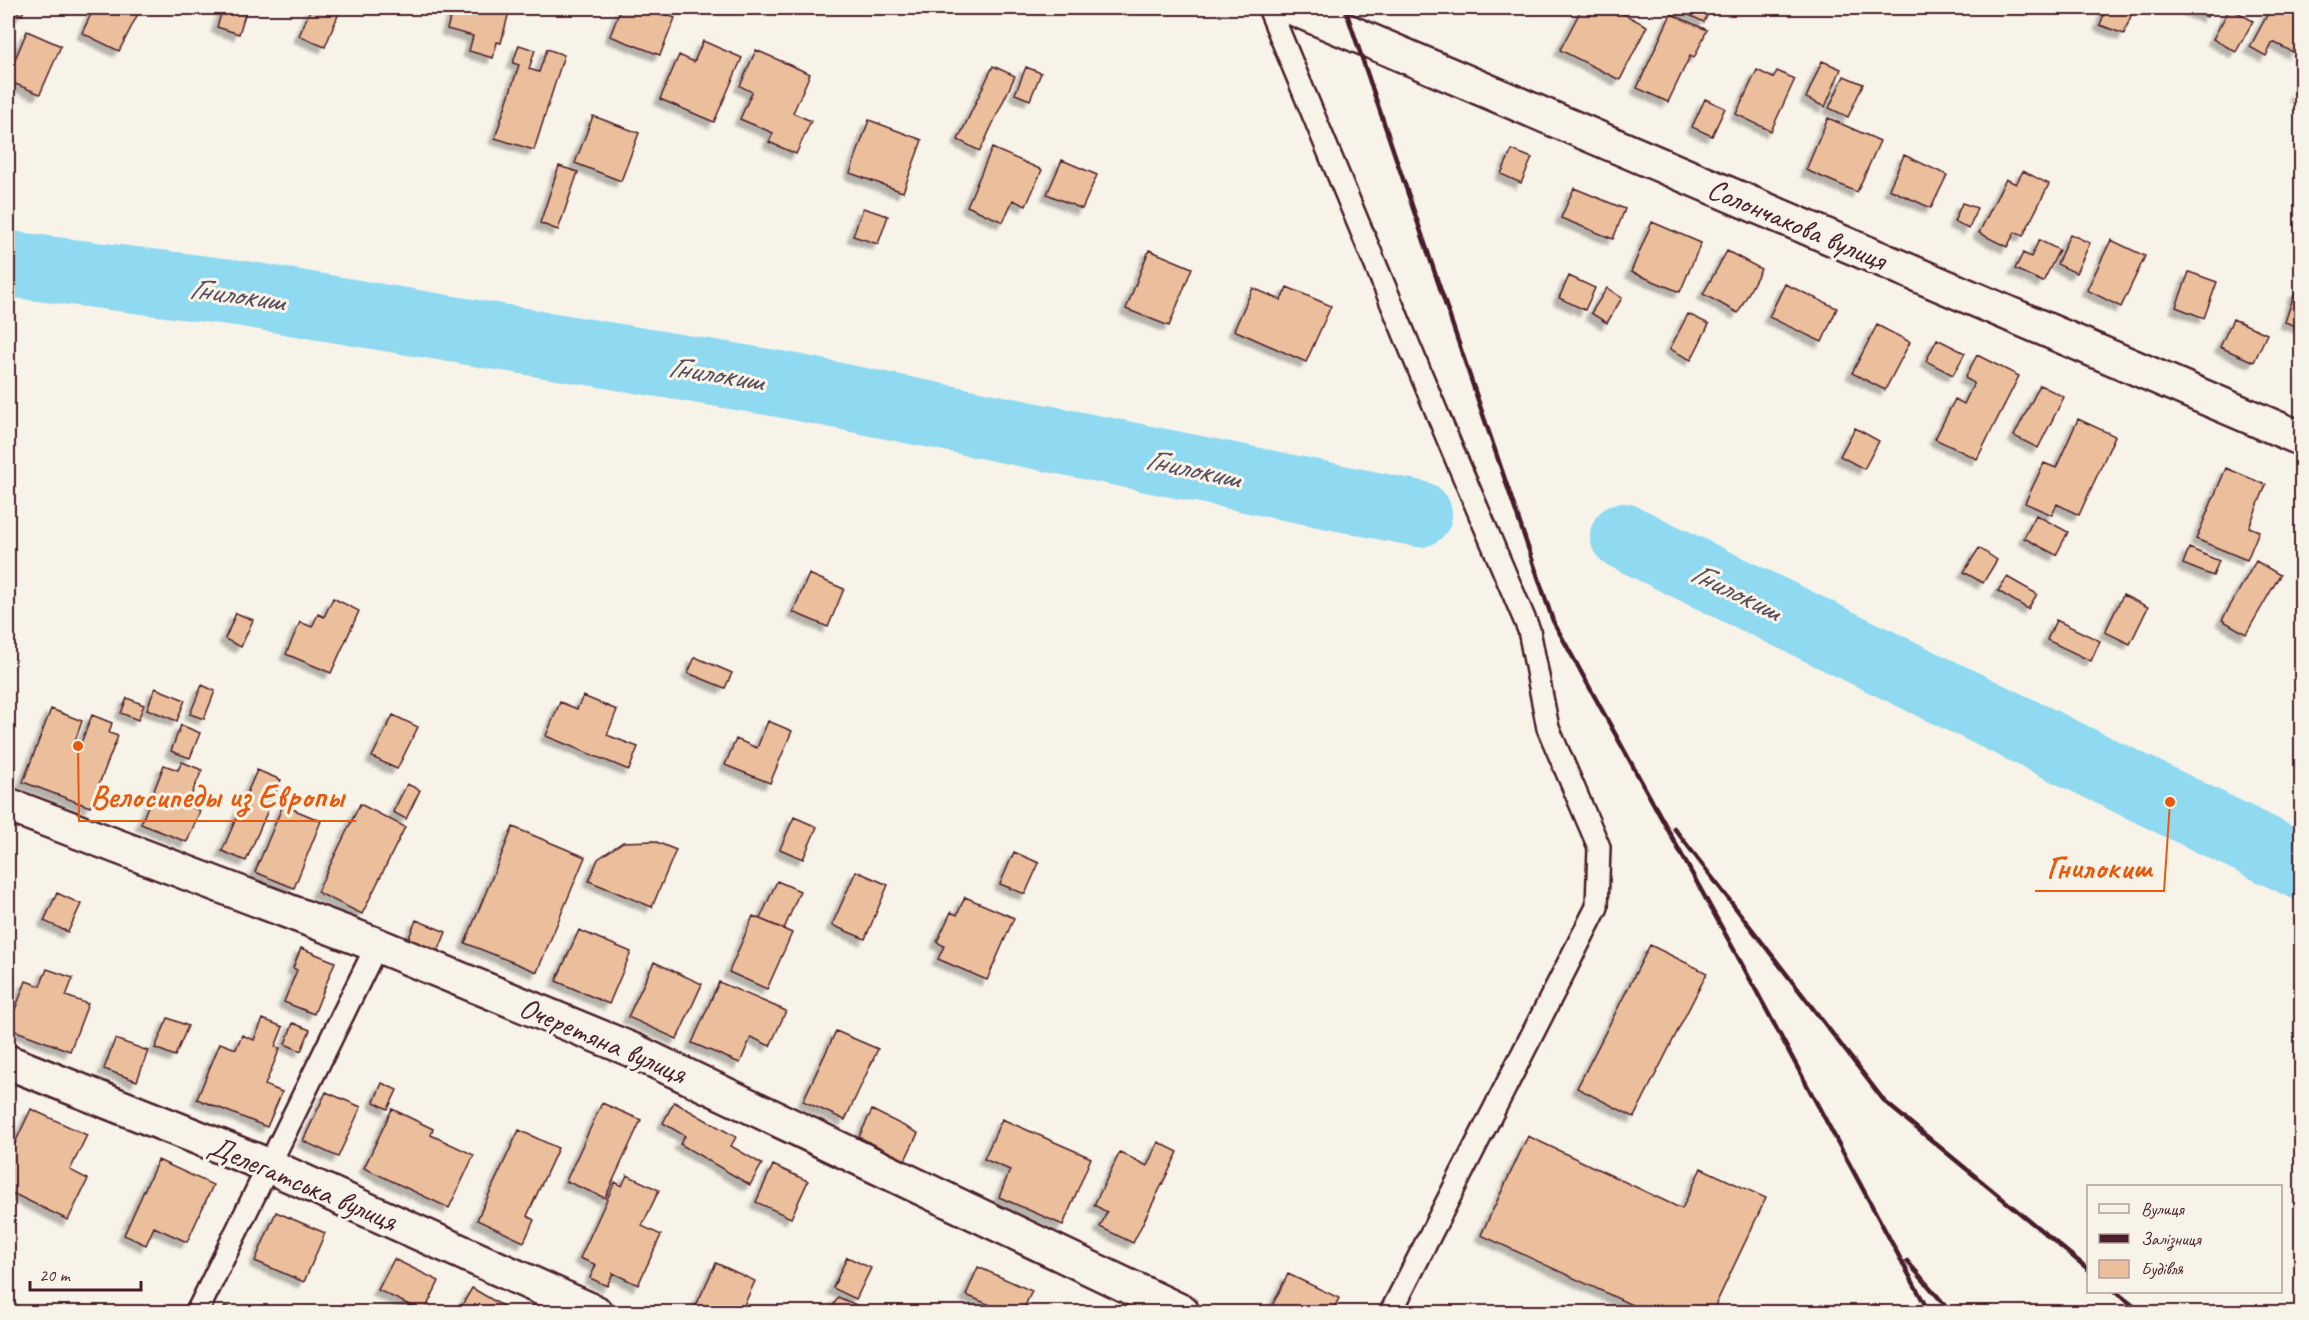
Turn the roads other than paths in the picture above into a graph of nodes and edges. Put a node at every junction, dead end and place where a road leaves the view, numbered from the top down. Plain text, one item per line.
1 (1269, 8) edge
2 (1293, 8) edge
3 (2301, 439) edge
4 (8, 805) edge
5 (376, 945) junction
6 (8, 1062) edge
7 (267, 1165) junction
8 (197, 1312) edge
9 (595, 1312) edge
10 (1182, 1312) edge
11 (1391, 1312) edge

1 - 11 lane
2 - 3 street, Солончакова вулиця
4 - 5 street, Очеретяна вулиця
5 - 7 lane
5 - 10 street, Очеретяна вулиця
6 - 7 street, Делегатська вулиця
7 - 8 lane
7 - 9 street, Делегатська вулиця

